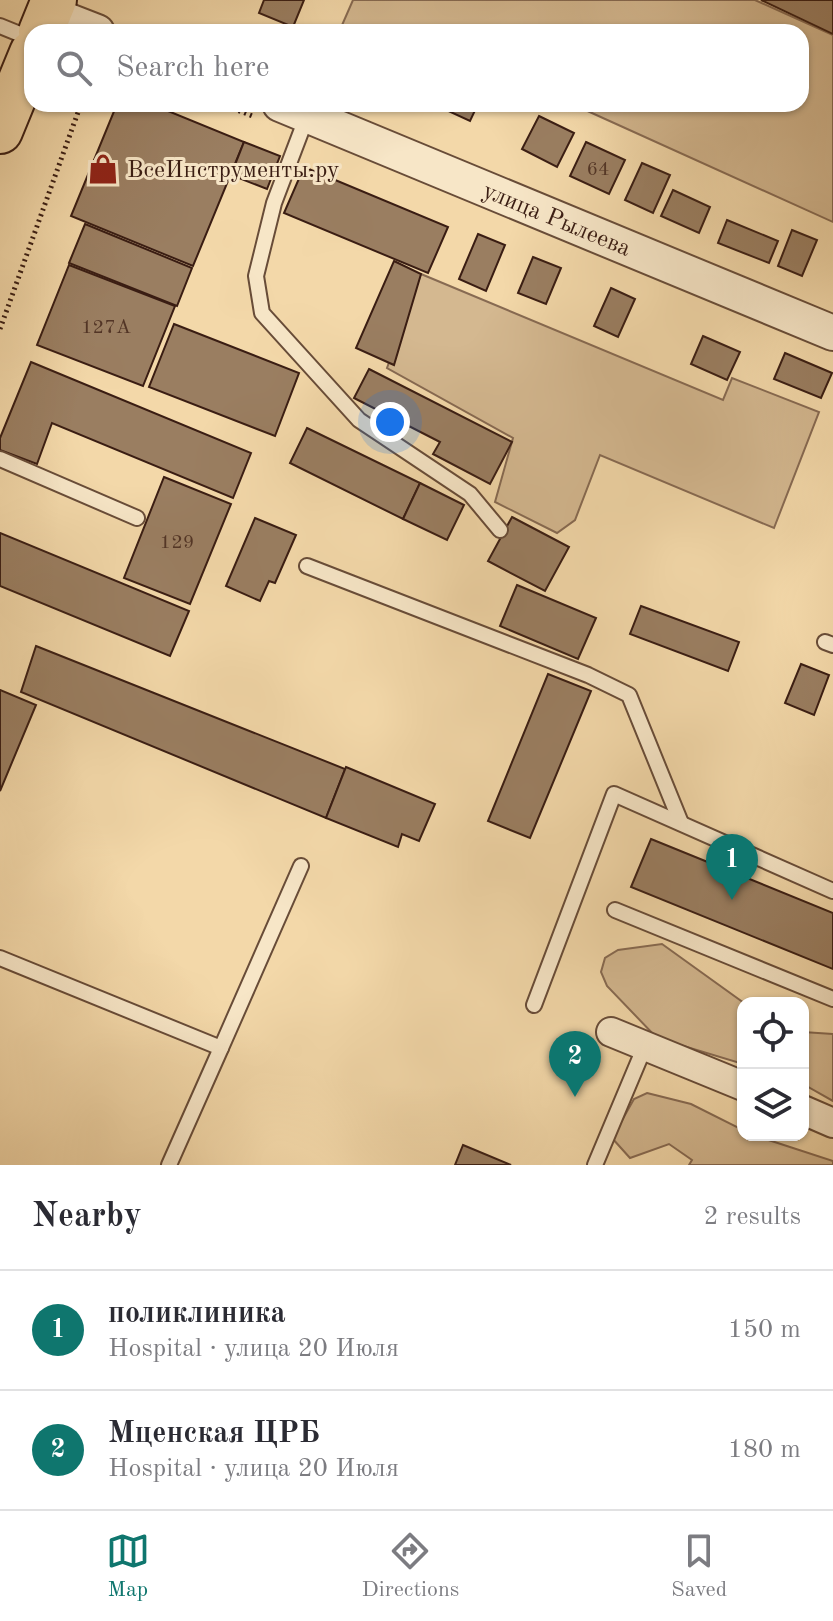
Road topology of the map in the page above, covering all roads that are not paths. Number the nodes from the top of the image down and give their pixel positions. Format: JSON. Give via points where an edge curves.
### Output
{"nodes":[{"id":1,"x":44,"y":21,"type":"edge"},
{"id":2,"x":0,"y":26,"type":"edge"},
{"id":3,"x":24,"y":72,"type":"edge"},
{"id":4,"x":294,"y":112,"type":"edge"},
{"id":5,"x":299,"y":112,"type":"edge"},
{"id":6,"x":0,"y":131,"type":"edge"},
{"id":7,"x":833,"y":333,"type":"edge"},
{"id":8,"x":0,"y":459,"type":"edge"},
{"id":9,"x":137,"y":518,"type":"dead end"},
{"id":10,"x":500,"y":530,"type":"dead end"},
{"id":11,"x":307,"y":566,"type":"dead end"},
{"id":12,"x":681,"y":823,"type":"junction"},
{"id":13,"x":301,"y":866,"type":"dead end"},
{"id":14,"x":833,"y":891,"type":"edge"},
{"id":15,"x":615,"y":910,"type":"dead end"},
{"id":16,"x":0,"y":958,"type":"edge"},
{"id":17,"x":833,"y":999,"type":"edge"},
{"id":18,"x":534,"y":1005,"type":"dead end"},
{"id":19,"x":611,"y":1032,"type":"dead end"},
{"id":20,"x":645,"y":1046,"type":"junction"},
{"id":21,"x":221,"y":1048,"type":"junction"},
{"id":22,"x":737,"y":1084,"type":"edge"},
{"id":23,"x":809,"y":1113,"type":"edge"},
{"id":24,"x":833,"y":1123,"type":"edge"},
{"id":25,"x":169,"y":1165,"type":"edge"},
{"id":26,"x":595,"y":1165,"type":"edge"}],
"edges":[{"from":1,"to":2,"type":"lane"},
{"from":3,"to":6,"type":"main road"},
{"from":4,"to":10,"type":"lane","via":[[256,276],[262,313],[359,420],[470,494]]},
{"from":5,"to":7,"type":"street","name":"улица Рылеева"},
{"from":8,"to":9,"type":"lane"},
{"from":11,"to":12,"type":"lane","via":[[629,695]]},
{"from":12,"to":14,"type":"lane"},
{"from":12,"to":18,"type":"lane","via":[[614,794]]},
{"from":13,"to":21,"type":"lane"},
{"from":15,"to":17,"type":"lane"},
{"from":16,"to":21,"type":"lane"},
{"from":19,"to":20,"type":"street"},
{"from":20,"to":22,"type":"street"},
{"from":20,"to":26,"type":"lane"},
{"from":21,"to":25,"type":"lane"},
{"from":23,"to":24,"type":"street"}]}
